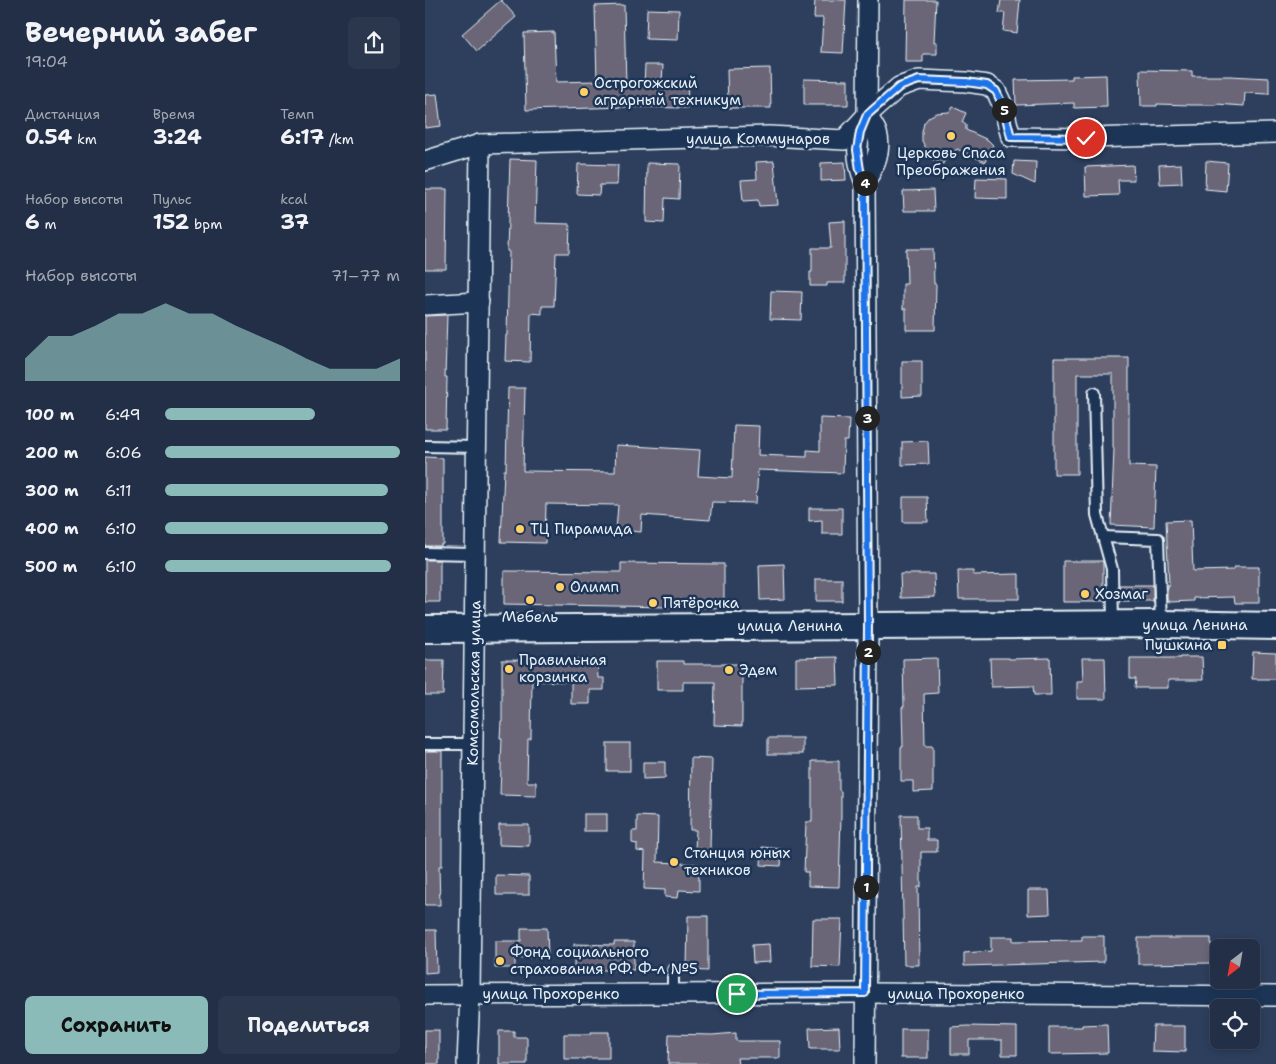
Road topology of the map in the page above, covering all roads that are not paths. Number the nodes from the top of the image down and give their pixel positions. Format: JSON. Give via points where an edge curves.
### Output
{"nodes":[{"id":1,"x":868,"y":0,"type":"edge"},
{"id":2,"x":867,"y":115,"type":"junction"},
{"id":3,"x":1276,"y":133,"type":"edge"},
{"id":4,"x":480,"y":144,"type":"junction"},
{"id":5,"x":425,"y":162,"type":"edge"},
{"id":6,"x":479,"y":302,"type":"junction"},
{"id":7,"x":425,"y":305,"type":"edge"},
{"id":8,"x":1094,"y":393,"type":"dead end"},
{"id":9,"x":425,"y":446,"type":"edge"},
{"id":10,"x":477,"y":447,"type":"junction"},
{"id":11,"x":1103,"y":537,"type":"junction"},
{"id":12,"x":425,"y":552,"type":"edge"},
{"id":13,"x":475,"y":554,"type":"junction"},
{"id":14,"x":1161,"y":624,"type":"junction"},
{"id":15,"x":1113,"y":625,"type":"junction"},
{"id":16,"x":868,"y":626,"type":"junction"},
{"id":17,"x":1276,"y":626,"type":"edge"},
{"id":18,"x":425,"y":629,"type":"edge"},
{"id":19,"x":474,"y":630,"type":"junction"},
{"id":20,"x":425,"y":744,"type":"edge"},
{"id":21,"x":473,"y":744,"type":"junction"},
{"id":22,"x":673,"y":970,"type":"dead end"},
{"id":23,"x":865,"y":993,"type":"junction"},
{"id":24,"x":470,"y":994,"type":"junction"},
{"id":25,"x":673,"y":994,"type":"junction"},
{"id":26,"x":425,"y":995,"type":"edge"},
{"id":27,"x":1276,"y":996,"type":"edge"},
{"id":28,"x":467,"y":1064,"type":"edge"},
{"id":29,"x":865,"y":1064,"type":"edge"}],
"edges":[{"from":1,"to":2,"type":"street"},
{"from":2,"to":3,"type":"street","name":"улица Коммунаров","via":[[899,87],[919,80],[941,80],[987,85],[996,91],[1011,137]]},
{"from":2,"to":4,"type":"street","name":"улица Коммунаров","via":[[844,140],[769,136]]},
{"from":2,"to":16,"type":"street","via":[[857,150],[865,183]]},
{"from":4,"to":5,"type":"street","name":"улица Коммунаров"},
{"from":4,"to":6,"type":"street","name":"Комсомольская улица"},
{"from":6,"to":7,"type":"street"},
{"from":6,"to":10,"type":"street","name":"Комсомольская улица"},
{"from":8,"to":11,"type":"lane","via":[[1097,515]]},
{"from":9,"to":10,"type":"lane"},
{"from":10,"to":13,"type":"street","name":"Комсомольская улица"},
{"from":11,"to":14,"type":"lane","via":[[1159,539]]},
{"from":11,"to":15,"type":"lane","via":[[1112,569]]},
{"from":12,"to":13,"type":"lane"},
{"from":13,"to":19,"type":"street","name":"Комсомольская улица"},
{"from":14,"to":15,"type":"main road","name":"улица Ленина"},
{"from":14,"to":17,"type":"main road","name":"улица Ленина"},
{"from":15,"to":16,"type":"main road","name":"улица Ленина"},
{"from":16,"to":19,"type":"main road","name":"улица Ленина"},
{"from":16,"to":23,"type":"street"},
{"from":18,"to":19,"type":"main road","name":"улица Ленина"},
{"from":19,"to":21,"type":"street","name":"Комсомольская улица"},
{"from":20,"to":21,"type":"lane"},
{"from":21,"to":24,"type":"street","name":"Комсомольская улица"},
{"from":22,"to":25,"type":"lane"},
{"from":23,"to":25,"type":"street","name":"улица Прохоренко"},
{"from":23,"to":27,"type":"street","name":"улица Прохоренко"},
{"from":23,"to":29,"type":"street"},
{"from":24,"to":25,"type":"street","name":"улица Прохоренко"},
{"from":24,"to":26,"type":"street","name":"улица Прохоренко"},
{"from":24,"to":28,"type":"street","name":"Комсомольская улица"}]}
